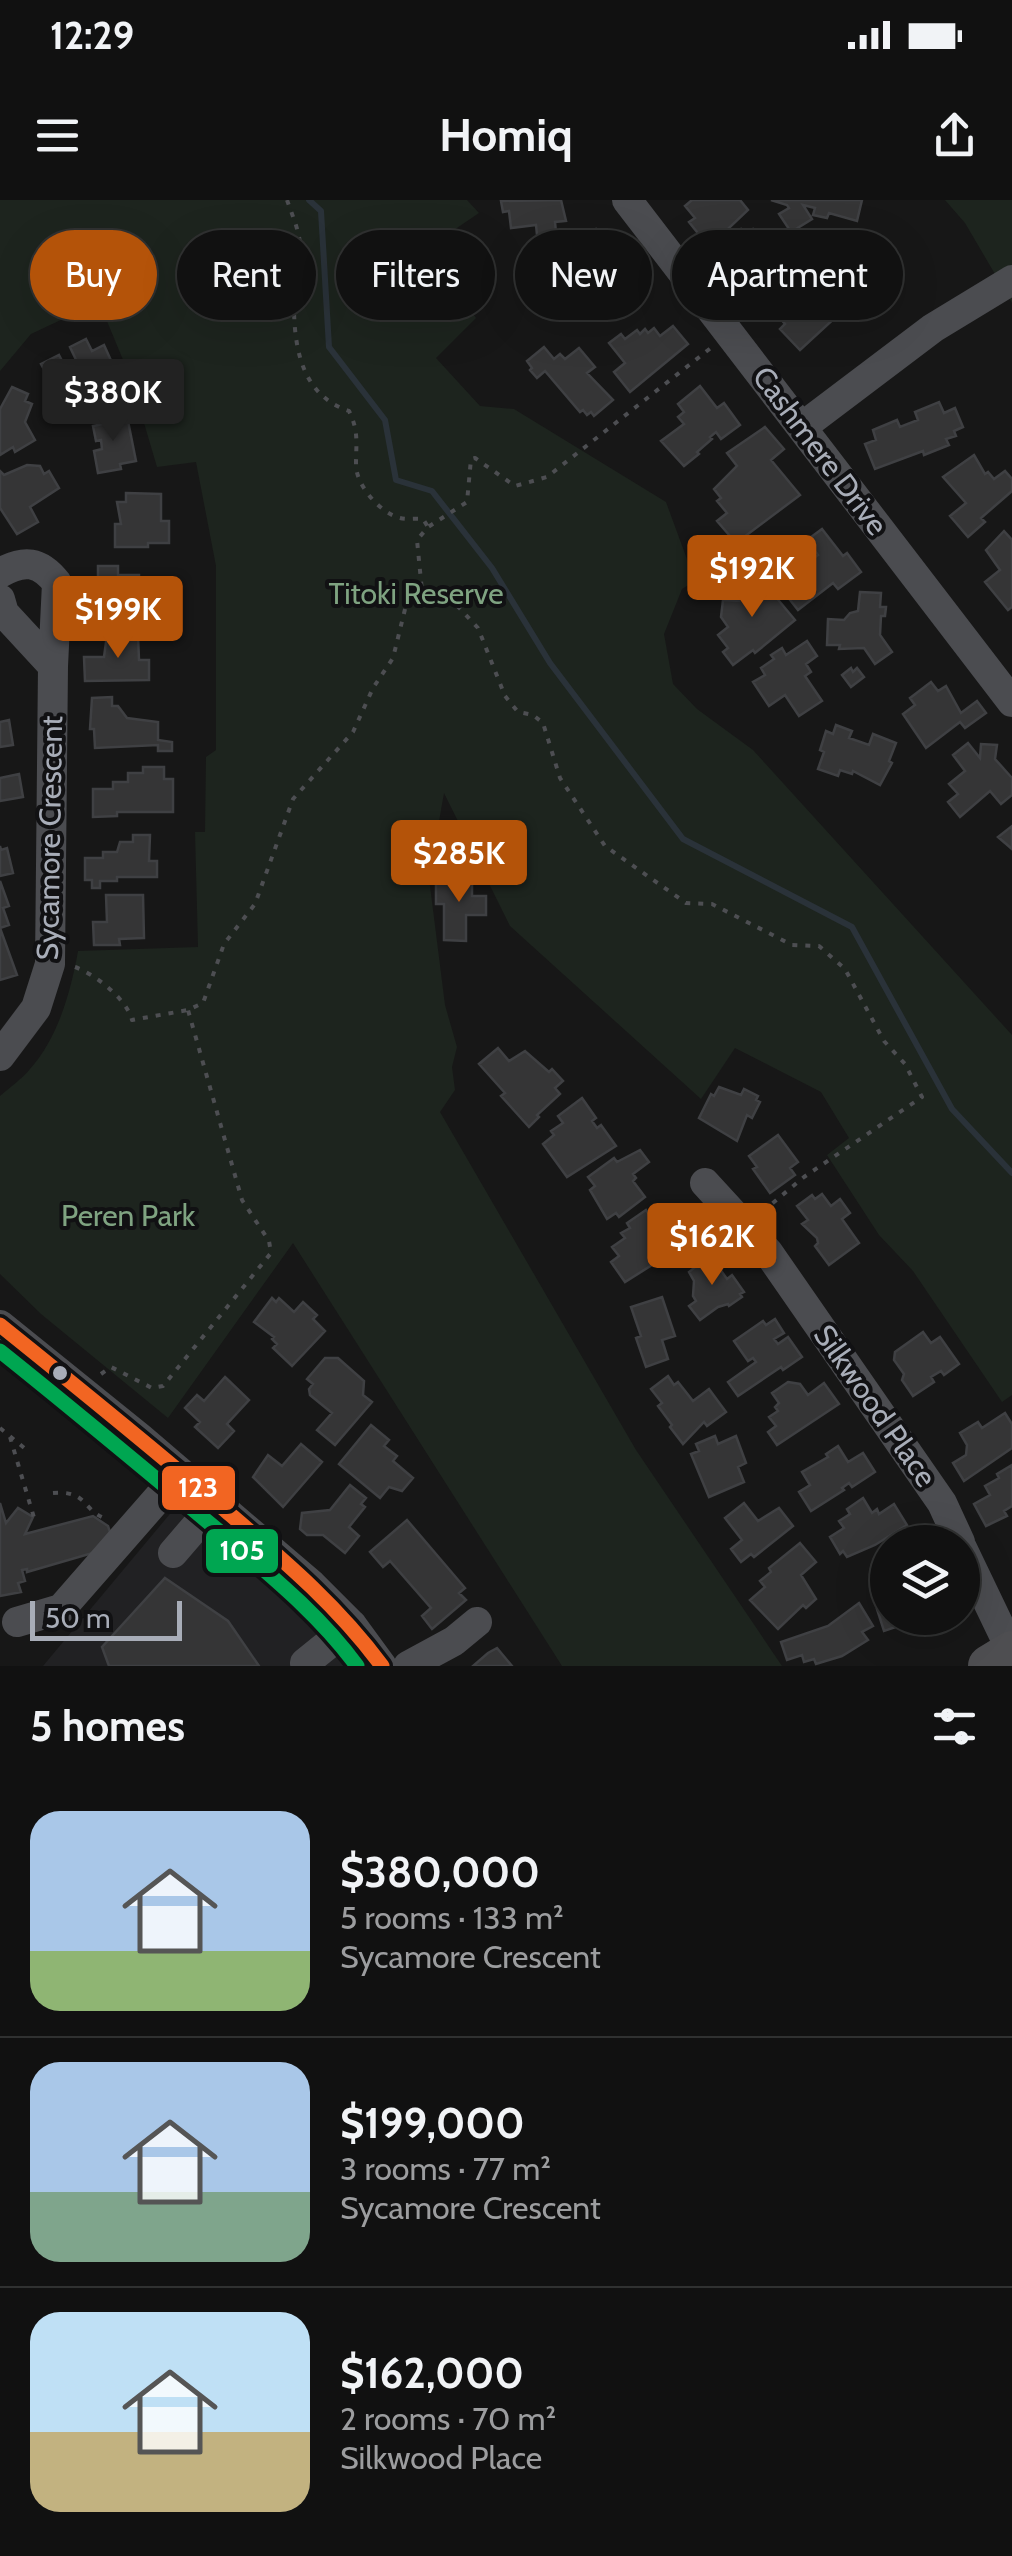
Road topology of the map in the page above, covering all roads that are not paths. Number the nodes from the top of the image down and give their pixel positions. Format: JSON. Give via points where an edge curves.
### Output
{"nodes":[{"id":1,"x":627,"y":200,"type":"edge"},
{"id":2,"x":1012,"y":280,"type":"edge"},
{"id":3,"x":802,"y":427,"type":"junction"},
{"id":4,"x":0,"y":573,"type":"edge"},
{"id":5,"x":0,"y":599,"type":"edge"},
{"id":6,"x":53,"y":666,"type":"junction"},
{"id":7,"x":1012,"y":702,"type":"edge"},
{"id":8,"x":0,"y":1056,"type":"edge"},
{"id":9,"x":704,"y":1183,"type":"dead end"},
{"id":10,"x":4,"y":1336,"type":"edge"},
{"id":11,"x":179,"y":1474,"type":"junction"},
{"id":12,"x":216,"y":1504,"type":"junction"},
{"id":13,"x":952,"y":1525,"type":"edge"},
{"id":14,"x":173,"y":1553,"type":"dead end"},
{"id":15,"x":980,"y":1585,"type":"edge"},
{"id":16,"x":18,"y":1622,"type":"dead end"},
{"id":17,"x":476,"y":1622,"type":"dead end"},
{"id":18,"x":352,"y":1625,"type":"junction"},
{"id":19,"x":1012,"y":1652,"type":"edge"},
{"id":20,"x":304,"y":1663,"type":"dead end"},
{"id":21,"x":382,"y":1666,"type":"edge"},
{"id":22,"x":408,"y":1666,"type":"edge"},
{"id":23,"x":989,"y":1666,"type":"edge"}],
"edges":[{"from":1,"to":3,"type":"street","name":"Cashmere Drive"},
{"from":2,"to":3,"type":"street","via":[[933,328]]},
{"from":3,"to":7,"type":"street","name":"Cashmere Drive"},
{"from":4,"to":6,"type":"street","name":"Sycamore Crescent","via":[[32,563],[57,583]]},
{"from":5,"to":6,"type":"street","via":[[4,613]]},
{"from":6,"to":8,"type":"street","name":"Sycamore Crescent","via":[[50,964],[36,1008]]},
{"from":9,"to":13,"type":"street","name":"Silkwood Place","via":[[768,1252]]},
{"from":10,"to":11,"type":"street"},
{"from":11,"to":12,"type":"street"},
{"from":11,"to":16,"type":"street","via":[[62,1610]]},
{"from":12,"to":14,"type":"street"},
{"from":12,"to":18,"type":"street"},
{"from":15,"to":19,"type":"street","name":"Silkwood Place"},
{"from":17,"to":22,"type":"street"},
{"from":18,"to":20,"type":"street"},
{"from":18,"to":21,"type":"street"},
{"from":19,"to":23,"type":"highway"}]}
